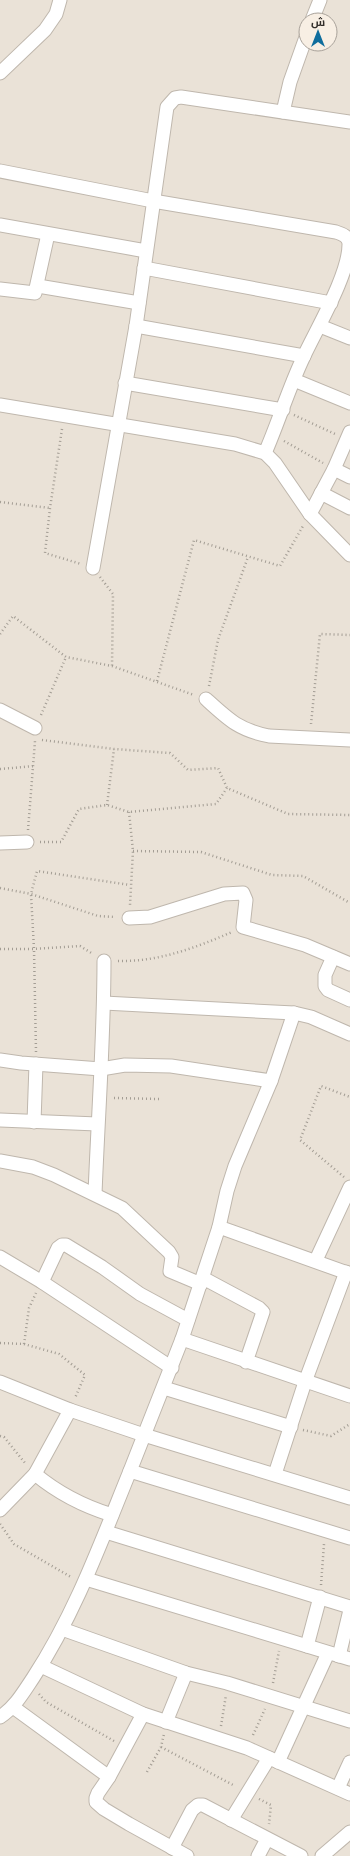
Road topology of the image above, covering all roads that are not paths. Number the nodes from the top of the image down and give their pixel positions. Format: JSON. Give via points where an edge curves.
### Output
{"nodes":[{"id":1,"x":60,"y":0,"type":"edge"},
{"id":2,"x":320,"y":0,"type":"edge"},
{"id":3,"x":315,"y":12,"type":"edge"},
{"id":4,"x":301,"y":52,"type":"edge"},
{"id":5,"x":3,"y":66,"type":"edge"},
{"id":6,"x":283,"y":112,"type":"junction"},
{"id":7,"x":350,"y":122,"type":"edge"},
{"id":8,"x":0,"y":172,"type":"edge"},
{"id":9,"x":152,"y":200,"type":"junction"},
{"id":10,"x":0,"y":225,"type":"edge"},
{"id":11,"x":48,"y":234,"type":"junction"},
{"id":12,"x":146,"y":251,"type":"junction"},
{"id":13,"x":349,"y":265,"type":"edge"},
{"id":14,"x":144,"y":268,"type":"junction"},
{"id":15,"x":38,"y":286,"type":"junction"},
{"id":16,"x":0,"y":289,"type":"edge"},
{"id":17,"x":331,"y":302,"type":"junction"},
{"id":18,"x":139,"y":303,"type":"junction"},
{"id":19,"x":136,"y":326,"type":"junction"},
{"id":20,"x":320,"y":326,"type":"junction"},
{"id":21,"x":350,"y":338,"type":"edge"},
{"id":22,"x":304,"y":356,"type":"junction"},
{"id":23,"x":294,"y":380,"type":"junction"},
{"id":24,"x":125,"y":383,"type":"junction"},
{"id":25,"x":350,"y":403,"type":"edge"},
{"id":26,"x":0,"y":405,"type":"edge"},
{"id":27,"x":283,"y":410,"type":"junction"},
{"id":28,"x":119,"y":425,"type":"junction"},
{"id":29,"x":348,"y":436,"type":"edge"},
{"id":30,"x":265,"y":452,"type":"junction"},
{"id":31,"x":334,"y":469,"type":"junction"},
{"id":32,"x":350,"y":478,"type":"edge"},
{"id":33,"x":321,"y":493,"type":"junction"},
{"id":34,"x":350,"y":508,"type":"edge"},
{"id":35,"x":310,"y":514,"type":"junction"},
{"id":36,"x":350,"y":555,"type":"edge"},
{"id":37,"x":93,"y":568,"type":"road end"},
{"id":38,"x":206,"y":700,"type":"road end"},
{"id":39,"x":0,"y":710,"type":"edge"},
{"id":40,"x":35,"y":728,"type":"road end"},
{"id":41,"x":350,"y":740,"type":"edge"},
{"id":42,"x":27,"y":842,"type":"road end"},
{"id":43,"x":0,"y":843,"type":"edge"},
{"id":44,"x":129,"y":918,"type":"road end"},
{"id":45,"x":333,"y":957,"type":"junction"},
{"id":46,"x":104,"y":961,"type":"road end"},
{"id":47,"x":350,"y":964,"type":"edge"},
{"id":48,"x":350,"y":1000,"type":"edge"},
{"id":49,"x":104,"y":1003,"type":"junction"},
{"id":50,"x":294,"y":1012,"type":"junction"},
{"id":51,"x":350,"y":1034,"type":"edge"},
{"id":52,"x":0,"y":1060,"type":"edge"},
{"id":53,"x":36,"y":1064,"type":"junction"},
{"id":54,"x":102,"y":1069,"type":"junction"},
{"id":55,"x":271,"y":1081,"type":"junction"},
{"id":56,"x":0,"y":1120,"type":"edge"},
{"id":57,"x":34,"y":1122,"type":"junction"},
{"id":58,"x":97,"y":1124,"type":"junction"},
{"id":59,"x":0,"y":1161,"type":"edge"},
{"id":60,"x":348,"y":1190,"type":"edge"},
{"id":61,"x":95,"y":1194,"type":"junction"},
{"id":62,"x":219,"y":1227,"type":"junction"},
{"id":63,"x":0,"y":1257,"type":"edge"},
{"id":64,"x":316,"y":1260,"type":"junction"},
{"id":65,"x":348,"y":1273,"type":"edge"},
{"id":66,"x":202,"y":1281,"type":"junction"},
{"id":67,"x":42,"y":1282,"type":"junction"},
{"id":68,"x":188,"y":1320,"type":"junction"},
{"id":69,"x":182,"y":1339,"type":"junction"},
{"id":70,"x":246,"y":1362,"type":"junction"},
{"id":71,"x":172,"y":1368,"type":"junction"},
{"id":72,"x":0,"y":1382,"type":"edge"},
{"id":73,"x":305,"y":1382,"type":"junction"},
{"id":74,"x":164,"y":1388,"type":"junction"},
{"id":75,"x":350,"y":1396,"type":"edge"},
{"id":76,"x":70,"y":1410,"type":"junction"},
{"id":77,"x":291,"y":1427,"type":"junction"},
{"id":78,"x":144,"y":1435,"type":"junction"},
{"id":79,"x":130,"y":1471,"type":"junction"},
{"id":80,"x":35,"y":1474,"type":"junction"},
{"id":81,"x":275,"y":1474,"type":"junction"},
{"id":82,"x":350,"y":1498,"type":"edge"},
{"id":83,"x":0,"y":1510,"type":"edge"},
{"id":84,"x":112,"y":1515,"type":"junction"},
{"id":85,"x":106,"y":1532,"type":"junction"},
{"id":86,"x":350,"y":1538,"type":"edge"},
{"id":87,"x":86,"y":1579,"type":"junction"},
{"id":88,"x":320,"y":1597,"type":"junction"},
{"id":89,"x":350,"y":1606,"type":"edge"},
{"id":90,"x":350,"y":1610,"type":"edge"},
{"id":91,"x":62,"y":1629,"type":"junction"},
{"id":92,"x":307,"y":1646,"type":"junction"},
{"id":93,"x":339,"y":1656,"type":"edge"},
{"id":94,"x":41,"y":1666,"type":"junction"},
{"id":95,"x":186,"y":1673,"type":"junction"},
{"id":96,"x":304,"y":1706,"type":"junction"},
{"id":97,"x":13,"y":1707,"type":"junction"},
{"id":98,"x":143,"y":1714,"type":"junction"},
{"id":99,"x":0,"y":1717,"type":"edge"},
{"id":100,"x":350,"y":1720,"type":"edge"},
{"id":101,"x":166,"y":1722,"type":"junction"},
{"id":102,"x":273,"y":1760,"type":"junction"},
{"id":103,"x":350,"y":1762,"type":"edge"},
{"id":104,"x":109,"y":1777,"type":"junction"},
{"id":105,"x":344,"y":1791,"type":"edge"},
{"id":106,"x":232,"y":1820,"type":"junction"},
{"id":107,"x":350,"y":1832,"type":"edge"},
{"id":108,"x":267,"y":1839,"type":"junction"},
{"id":109,"x":172,"y":1848,"type":"junction"},
{"id":110,"x":187,"y":1856,"type":"edge"},
{"id":111,"x":258,"y":1856,"type":"edge"},
{"id":112,"x":301,"y":1856,"type":"edge"},
{"id":113,"x":322,"y":1856,"type":"edge"}],
"edges":[{"from":1,"to":5,"type":"street","via":[[56,14],[45,30]]},
{"from":2,"to":3,"type":"street"},
{"from":4,"to":6,"type":"street"},
{"from":6,"to":7,"type":"street"},
{"from":6,"to":9,"type":"street","via":[[175,98],[167,107]]},
{"from":8,"to":9,"type":"street"},
{"from":9,"to":12,"type":"street"},
{"from":9,"to":13,"type":"street","via":[[343,234],[349,243]]},
{"from":10,"to":11,"type":"street"},
{"from":11,"to":12,"type":"street"},
{"from":11,"to":15,"type":"street"},
{"from":12,"to":14,"type":"street"},
{"from":13,"to":17,"type":"street"},
{"from":14,"to":17,"type":"street"},
{"from":14,"to":18,"type":"street"},
{"from":15,"to":16,"type":"street","via":[[35,294]]},
{"from":15,"to":18,"type":"street"},
{"from":17,"to":20,"type":"street"},
{"from":18,"to":19,"type":"street"},
{"from":19,"to":22,"type":"street"},
{"from":19,"to":24,"type":"street"},
{"from":20,"to":21,"type":"street"},
{"from":20,"to":22,"type":"street"},
{"from":22,"to":23,"type":"street"},
{"from":23,"to":25,"type":"street"},
{"from":23,"to":27,"type":"street"},
{"from":24,"to":27,"type":"street"},
{"from":24,"to":28,"type":"street"},
{"from":26,"to":28,"type":"street"},
{"from":27,"to":30,"type":"street"},
{"from":28,"to":30,"type":"street","via":[[235,444]]},
{"from":28,"to":37,"type":"street"},
{"from":29,"to":31,"type":"street"},
{"from":30,"to":35,"type":"street"},
{"from":31,"to":32,"type":"street"},
{"from":31,"to":33,"type":"street"},
{"from":33,"to":34,"type":"street"},
{"from":33,"to":35,"type":"street"},
{"from":35,"to":36,"type":"street"},
{"from":38,"to":41,"type":"street","via":[[246,730],[269,736]]},
{"from":39,"to":40,"type":"street"},
{"from":42,"to":43,"type":"street"},
{"from":44,"to":45,"type":"street","via":[[163,914],[237,892],[245,896],[243,927]]},
{"from":45,"to":47,"type":"street"},
{"from":45,"to":48,"type":"street","via":[[325,975],[325,986],[328,990]]},
{"from":46,"to":49,"type":"street"},
{"from":49,"to":50,"type":"street"},
{"from":49,"to":54,"type":"street"},
{"from":50,"to":51,"type":"street"},
{"from":50,"to":55,"type":"street"},
{"from":52,"to":53,"type":"street"},
{"from":53,"to":54,"type":"street"},
{"from":53,"to":57,"type":"street"},
{"from":54,"to":55,"type":"street","via":[[125,1064],[171,1066]]},
{"from":54,"to":58,"type":"street"},
{"from":55,"to":62,"type":"street","via":[[235,1166]]},
{"from":56,"to":57,"type":"street"},
{"from":57,"to":58,"type":"street"},
{"from":58,"to":61,"type":"street"},
{"from":59,"to":61,"type":"street","via":[[33,1167]]},
{"from":60,"to":64,"type":"street"},
{"from":61,"to":66,"type":"street","via":[[122,1208],[169,1252],[172,1256],[170,1271]]},
{"from":62,"to":64,"type":"street"},
{"from":62,"to":66,"type":"street"},
{"from":63,"to":67,"type":"street"},
{"from":64,"to":65,"type":"street"},
{"from":65,"to":73,"type":"street"},
{"from":66,"to":68,"type":"street"},
{"from":66,"to":70,"type":"street","via":[[263,1312]]},
{"from":67,"to":68,"type":"street","via":[[58,1248],[66,1245],[140,1294]]},
{"from":67,"to":71,"type":"street"},
{"from":68,"to":69,"type":"street"},
{"from":69,"to":70,"type":"street"},
{"from":69,"to":71,"type":"street"},
{"from":70,"to":73,"type":"street"},
{"from":71,"to":74,"type":"street"},
{"from":72,"to":76,"type":"street"},
{"from":73,"to":75,"type":"street"},
{"from":73,"to":77,"type":"street"},
{"from":74,"to":77,"type":"street"},
{"from":74,"to":78,"type":"street"},
{"from":76,"to":78,"type":"street"},
{"from":76,"to":80,"type":"street"},
{"from":77,"to":81,"type":"street"},
{"from":78,"to":79,"type":"street"},
{"from":78,"to":81,"type":"street"},
{"from":79,"to":84,"type":"street"},
{"from":79,"to":86,"type":"street"},
{"from":80,"to":83,"type":"street"},
{"from":80,"to":84,"type":"street","via":[[78,1503]]},
{"from":81,"to":82,"type":"street"},
{"from":84,"to":85,"type":"street"},
{"from":85,"to":87,"type":"street"},
{"from":85,"to":88,"type":"street"},
{"from":87,"to":91,"type":"street"},
{"from":87,"to":92,"type":"street"},
{"from":88,"to":89,"type":"street"},
{"from":88,"to":92,"type":"street"},
{"from":90,"to":93,"type":"street"},
{"from":91,"to":94,"type":"street"},
{"from":91,"to":95,"type":"street"},
{"from":92,"to":93,"type":"street"},
{"from":93,"to":96,"type":"street"},
{"from":94,"to":97,"type":"street"},
{"from":94,"to":98,"type":"street"},
{"from":95,"to":96,"type":"street"},
{"from":95,"to":101,"type":"street"},
{"from":96,"to":100,"type":"street"},
{"from":96,"to":102,"type":"street"},
{"from":97,"to":99,"type":"street"},
{"from":97,"to":104,"type":"street"},
{"from":98,"to":101,"type":"street"},
{"from":98,"to":104,"type":"street"},
{"from":101,"to":102,"type":"street","via":[[247,1748]]},
{"from":102,"to":105,"type":"street"},
{"from":102,"to":106,"type":"street","via":[[248,1793]]},
{"from":103,"to":105,"type":"street"},
{"from":104,"to":109,"type":"street","via":[[96,1802]]},
{"from":106,"to":108,"type":"street"},
{"from":106,"to":109,"type":"street","via":[[208,1807],[198,1805],[192,1810]]},
{"from":107,"to":113,"type":"street"},
{"from":108,"to":111,"type":"street"},
{"from":108,"to":112,"type":"street"},
{"from":109,"to":110,"type":"street"}]}
